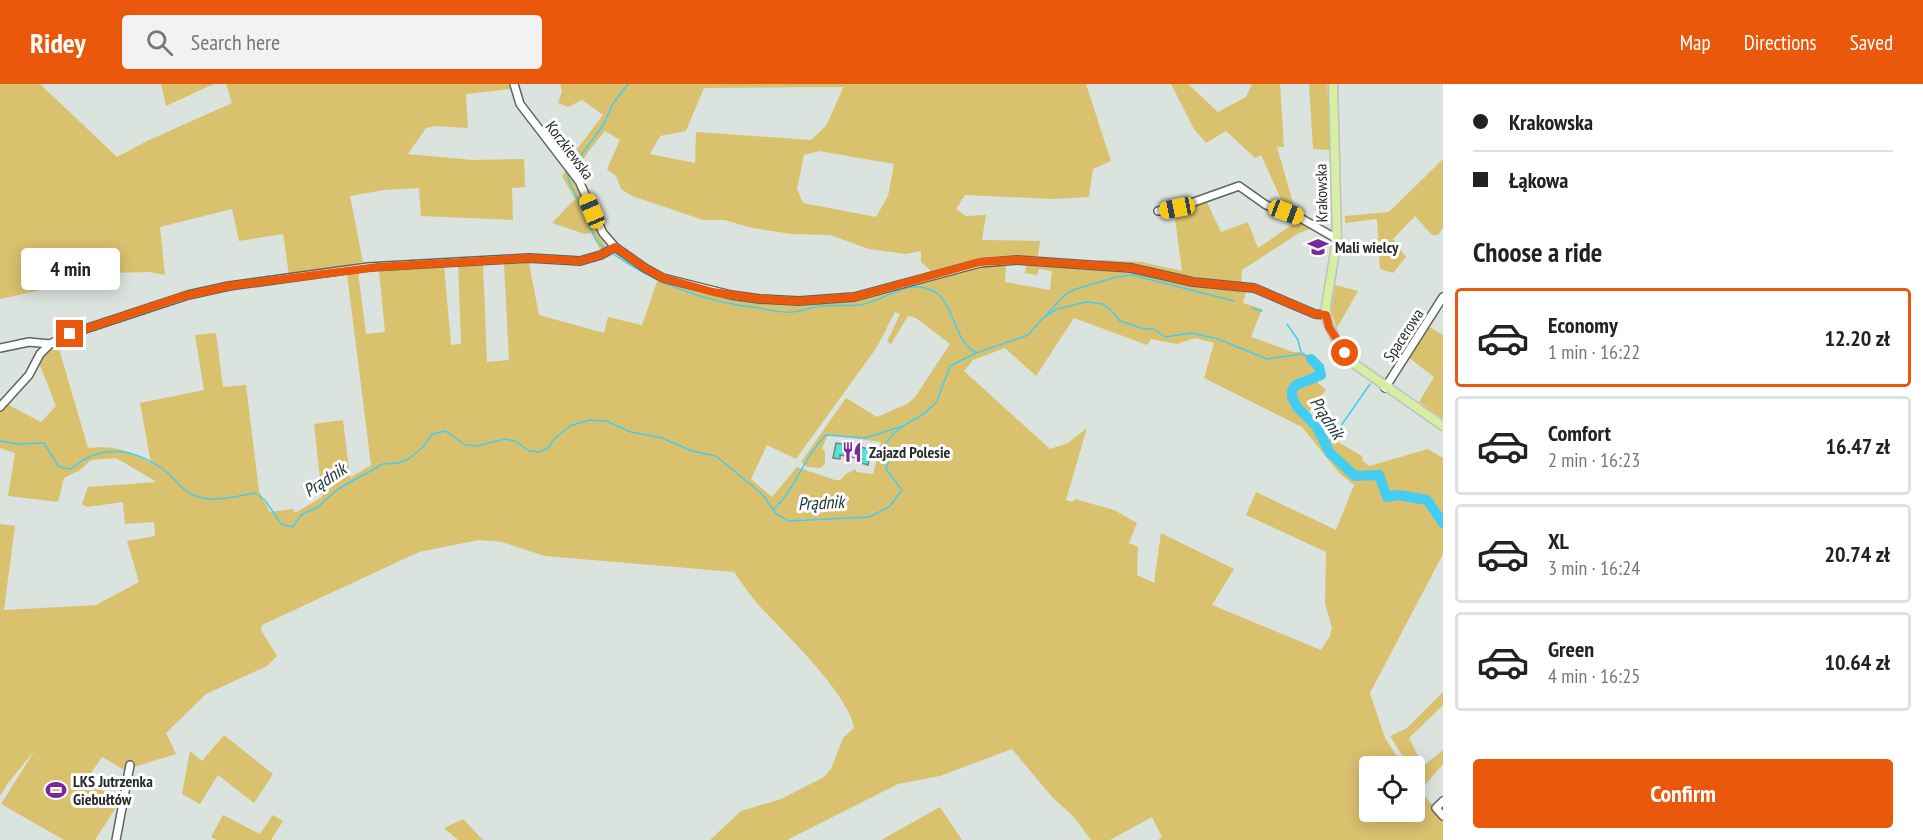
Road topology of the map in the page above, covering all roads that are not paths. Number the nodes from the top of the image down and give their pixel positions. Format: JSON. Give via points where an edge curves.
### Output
{"nodes":[{"id":1,"x":514,"y":84,"type":"edge"},
{"id":2,"x":1333,"y":84,"type":"edge"},
{"id":3,"x":1158,"y":211,"type":"dead end"},
{"id":4,"x":1337,"y":239,"type":"junction"},
{"id":5,"x":615,"y":247,"type":"junction"},
{"id":6,"x":1443,"y":297,"type":"edge"},
{"id":7,"x":1326,"y":315,"type":"junction"},
{"id":8,"x":54,"y":342,"type":"junction"},
{"id":9,"x":0,"y":348,"type":"edge"},
{"id":10,"x":1385,"y":388,"type":"junction"},
{"id":11,"x":0,"y":407,"type":"edge"},
{"id":12,"x":1443,"y":426,"type":"edge"},
{"id":13,"x":130,"y":765,"type":"dead end"},
{"id":14,"x":1443,"y":801,"type":"edge"},
{"id":15,"x":1443,"y":816,"type":"edge"},
{"id":16,"x":116,"y":840,"type":"edge"}],
"edges":[{"from":1,"to":5,"type":"street","name":"Korzkiewska","via":[[520,105],[579,181],[597,224]]},
{"from":2,"to":4,"type":"main road","name":"Krakowska"},
{"from":3,"to":4,"type":"street","via":[[1239,186]]},
{"from":4,"to":7,"type":"main road","name":"Krakowska"},
{"from":5,"to":7,"type":"street","name":"Korzkiewska","via":[[663,278],[713,292],[760,299],[854,297],[980,262],[1017,260],[1131,268],[1193,282],[1254,288]]},
{"from":5,"to":8,"type":"street","via":[[580,261],[529,258],[378,267],[229,286],[158,304]]},
{"from":6,"to":10,"type":"street","name":"Spacerowa"},
{"from":7,"to":10,"type":"main road","via":[[1347,357]]},
{"from":8,"to":9,"type":"street"},
{"from":8,"to":11,"type":"street","via":[[40,354],[29,375]]},
{"from":10,"to":12,"type":"main road"},
{"from":13,"to":16,"type":"street"},
{"from":14,"to":15,"type":"street","via":[[1436,808]]}]}
